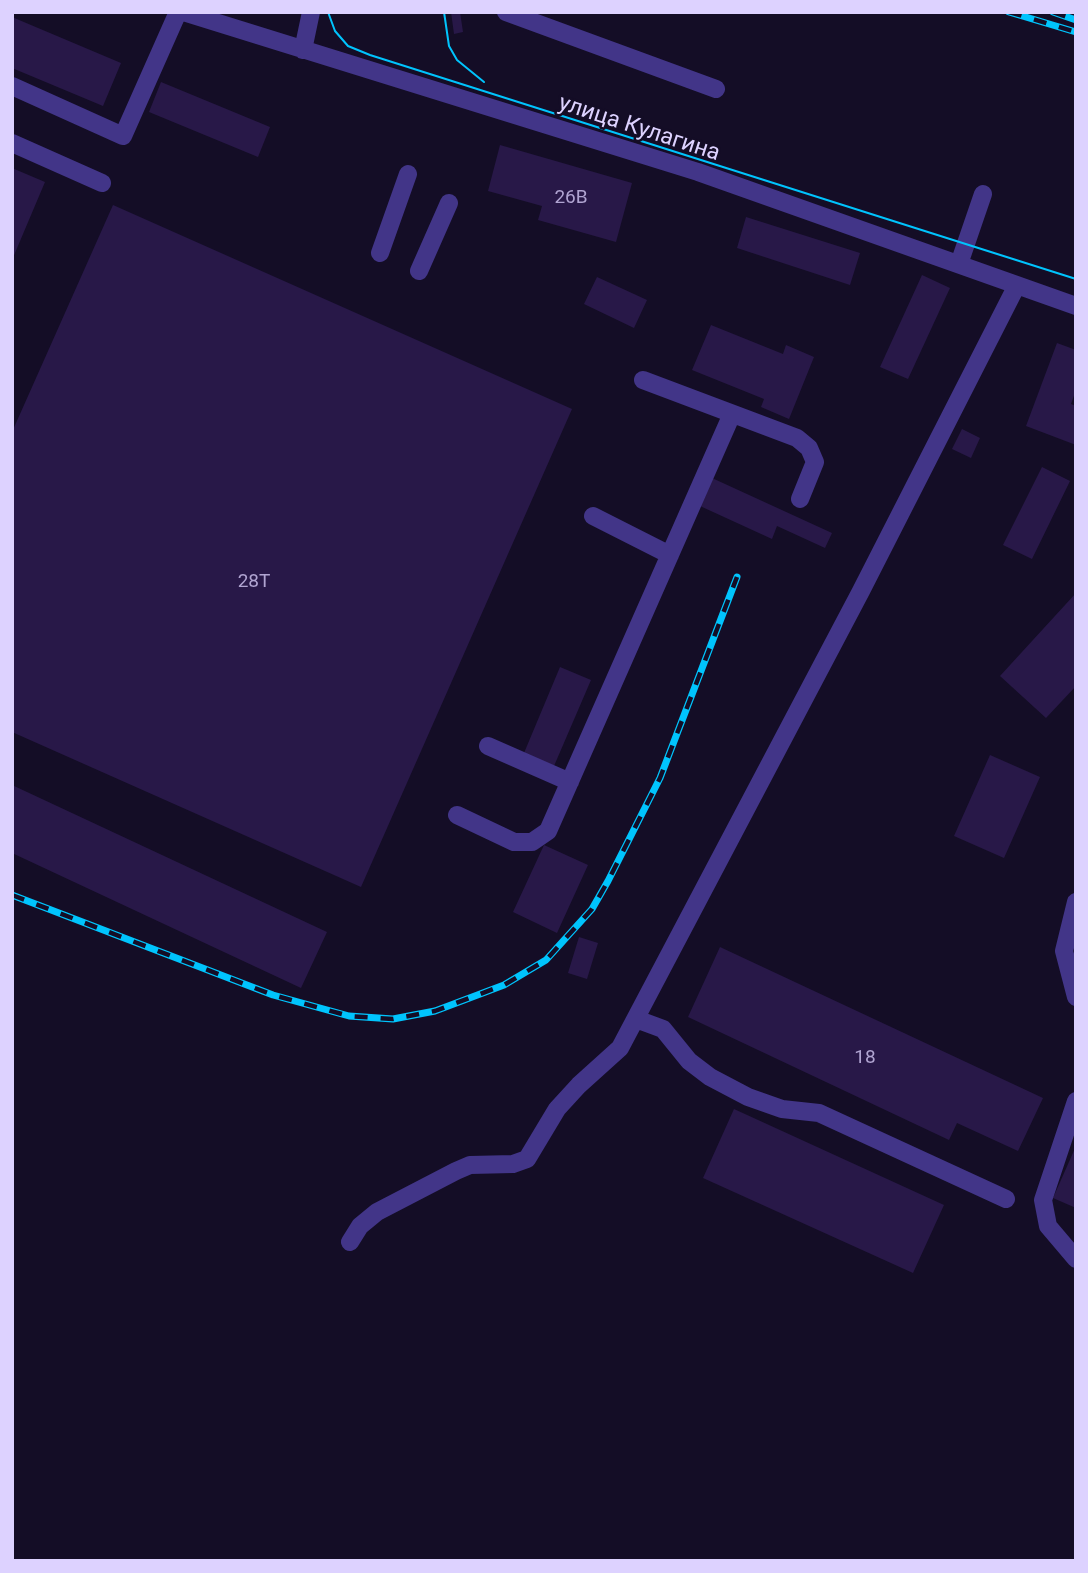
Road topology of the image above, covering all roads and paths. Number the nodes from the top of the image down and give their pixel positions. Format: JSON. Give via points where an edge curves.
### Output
{"nodes":[{"id":1,"x":181,"y":12,"type":"edge"},
{"id":2,"x":311,"y":12,"type":"edge"},
{"id":3,"x":506,"y":12,"type":"edge"},
{"id":4,"x":303,"y":50,"type":"junction"},
{"id":5,"x":12,"y":86,"type":"edge"},
{"id":6,"x":716,"y":89,"type":"dead end"},
{"id":7,"x":12,"y":143,"type":"edge"},
{"id":8,"x":408,"y":174,"type":"dead end"},
{"id":9,"x":102,"y":183,"type":"dead end"},
{"id":10,"x":983,"y":194,"type":"dead end"},
{"id":11,"x":449,"y":203,"type":"dead end"},
{"id":12,"x":380,"y":253,"type":"dead end"},
{"id":13,"x":959,"y":264,"type":"junction"},
{"id":14,"x":419,"y":271,"type":"dead end"},
{"id":15,"x":1017,"y":285,"type":"junction"},
{"id":16,"x":1076,"y":306,"type":"edge"},
{"id":17,"x":643,"y":380,"type":"dead end"},
{"id":18,"x":732,"y":414,"type":"junction"},
{"id":19,"x":800,"y":499,"type":"dead end"},
{"id":20,"x":593,"y":516,"type":"dead end"},
{"id":21,"x":670,"y":555,"type":"junction"},
{"id":22,"x":488,"y":746,"type":"dead end"},
{"id":23,"x":570,"y":782,"type":"junction"},
{"id":24,"x":457,"y":815,"type":"dead end"},
{"id":25,"x":1076,"y":902,"type":"edge"},
{"id":26,"x":1076,"y":997,"type":"edge"},
{"id":27,"x":636,"y":1018,"type":"junction"},
{"id":28,"x":1076,"y":1101,"type":"edge"},
{"id":29,"x":1006,"y":1199,"type":"dead end"},
{"id":30,"x":350,"y":1242,"type":"dead end"},
{"id":31,"x":1076,"y":1259,"type":"edge"}],
"edges":[{"from":1,"to":4,"type":"street","name":"улица Кулагина"},
{"from":1,"to":5,"type":"street","via":[[123,136]]},
{"from":2,"to":4,"type":"street"},
{"from":3,"to":6,"type":"street"},
{"from":4,"to":13,"type":"street","name":"улица Кулагина","via":[[698,172]]},
{"from":7,"to":9,"type":"street"},
{"from":8,"to":12,"type":"street"},
{"from":10,"to":13,"type":"street"},
{"from":11,"to":14,"type":"street"},
{"from":13,"to":15,"type":"street","name":"улица Кулагина"},
{"from":15,"to":16,"type":"street","name":"улица Кулагина"},
{"from":15,"to":27,"type":"street"},
{"from":17,"to":18,"type":"street"},
{"from":18,"to":19,"type":"street","via":[[797,438],[809,448],[815,462]]},
{"from":18,"to":21,"type":"street"},
{"from":20,"to":21,"type":"street"},
{"from":21,"to":23,"type":"street"},
{"from":22,"to":23,"type":"street"},
{"from":23,"to":24,"type":"street","via":[[548,831],[532,842],[514,842]]},
{"from":25,"to":26,"type":"street","via":[[1064,951]]},
{"from":27,"to":29,"type":"street","via":[[663,1029],[690,1061],[748,1097],[782,1109],[819,1113]]},
{"from":27,"to":30,"type":"street","via":[[620,1048],[558,1109],[527,1159],[513,1164],[470,1165],[456,1171],[377,1212]]},
{"from":28,"to":31,"type":"street","via":[[1043,1200],[1048,1226]]}]}
